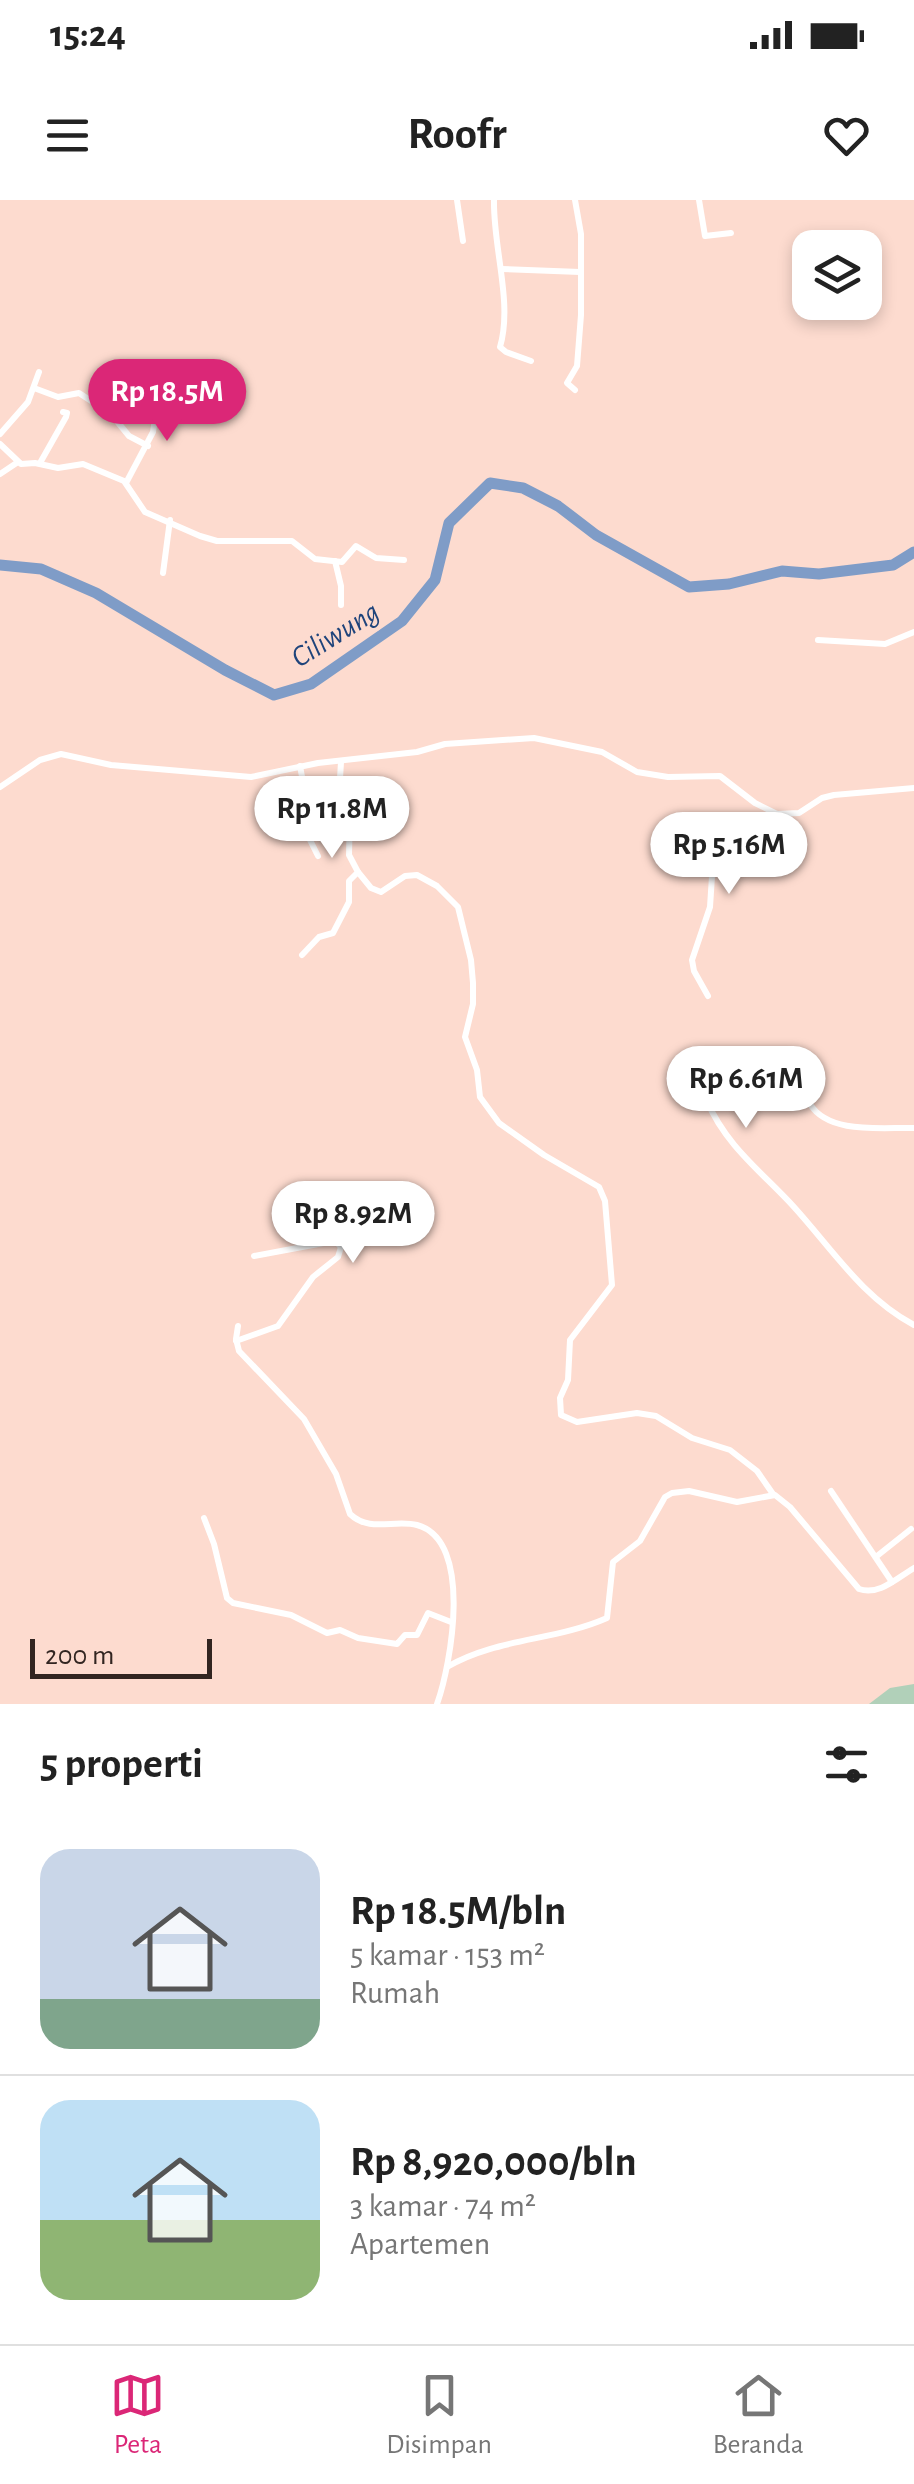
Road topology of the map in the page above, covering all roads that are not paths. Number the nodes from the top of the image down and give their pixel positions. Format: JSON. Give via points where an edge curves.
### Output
{"nodes":[{"id":1,"x":457,"y":200,"type":"edge"},
{"id":2,"x":494,"y":200,"type":"edge"},
{"id":3,"x":575,"y":200,"type":"edge"},
{"id":4,"x":699,"y":200,"type":"edge"},
{"id":5,"x":730,"y":233,"type":"dead end"},
{"id":6,"x":463,"y":241,"type":"dead end"},
{"id":7,"x":501,"y":269,"type":"junction"},
{"id":8,"x":580,"y":272,"type":"junction"},
{"id":9,"x":531,"y":362,"type":"dead end"},
{"id":10,"x":39,"y":372,"type":"dead end"},
{"id":11,"x":34,"y":388,"type":"junction"},
{"id":12,"x":575,"y":390,"type":"dead end"},
{"id":13,"x":159,"y":392,"type":"dead end"},
{"id":14,"x":64,"y":412,"type":"dead end"},
{"id":15,"x":0,"y":434,"type":"edge"},
{"id":16,"x":0,"y":444,"type":"edge"},
{"id":17,"x":148,"y":446,"type":"junction"},
{"id":18,"x":18,"y":462,"type":"junction"},
{"id":19,"x":40,"y":464,"type":"junction"},
{"id":20,"x":0,"y":474,"type":"edge"},
{"id":21,"x":126,"y":483,"type":"junction"},
{"id":22,"x":170,"y":520,"type":"junction"},
{"id":23,"x":404,"y":560,"type":"dead end"},
{"id":24,"x":335,"y":561,"type":"junction"},
{"id":25,"x":163,"y":573,"type":"dead end"},
{"id":26,"x":341,"y":605,"type":"dead end"},
{"id":27,"x":914,"y":632,"type":"edge"},
{"id":28,"x":818,"y":640,"type":"dead end"},
{"id":29,"x":341,"y":762,"type":"junction"},
{"id":30,"x":300,"y":766,"type":"junction"},
{"id":31,"x":0,"y":787,"type":"edge"},
{"id":32,"x":914,"y":788,"type":"edge"},
{"id":33,"x":777,"y":814,"type":"junction"},
{"id":34,"x":318,"y":856,"type":"dead end"},
{"id":35,"x":358,"y":872,"type":"junction"},
{"id":36,"x":302,"y":956,"type":"dead end"},
{"id":37,"x":708,"y":996,"type":"dead end"},
{"id":38,"x":914,"y":1128,"type":"edge"},
{"id":39,"x":254,"y":1256,"type":"dead end"},
{"id":40,"x":238,"y":1326,"type":"dead end"},
{"id":41,"x":914,"y":1326,"type":"edge"},
{"id":42,"x":236,"y":1341,"type":"junction"},
{"id":43,"x":831,"y":1491,"type":"dead end"},
{"id":44,"x":773,"y":1494,"type":"junction"},
{"id":45,"x":204,"y":1518,"type":"dead end"},
{"id":46,"x":911,"y":1529,"type":"dead end"},
{"id":47,"x":877,"y":1556,"type":"junction"},
{"id":48,"x":914,"y":1568,"type":"edge"},
{"id":49,"x":892,"y":1582,"type":"junction"},
{"id":50,"x":451,"y":1622,"type":"junction"},
{"id":51,"x":447,"y":1667,"type":"junction"},
{"id":52,"x":437,"y":1704,"type":"edge"}],
"edges":[{"from":1,"to":6,"type":"street"},
{"from":2,"to":7,"type":"street"},
{"from":3,"to":8,"type":"street"},
{"from":4,"to":5,"type":"street","via":[[704,236]]},
{"from":7,"to":8,"type":"street"},
{"from":7,"to":9,"type":"street","via":[[500,347]]},
{"from":8,"to":12,"type":"street","via":[[578,362],[567,382]]},
{"from":10,"to":11,"type":"street"},
{"from":11,"to":15,"type":"street"},
{"from":11,"to":17,"type":"street","via":[[58,397],[79,393]]},
{"from":13,"to":17,"type":"street"},
{"from":14,"to":19,"type":"street"},
{"from":16,"to":18,"type":"street"},
{"from":17,"to":21,"type":"street"},
{"from":18,"to":19,"type":"street"},
{"from":18,"to":20,"type":"street"},
{"from":19,"to":21,"type":"street","via":[[83,464]]},
{"from":21,"to":22,"type":"street","via":[[142,510]]},
{"from":22,"to":24,"type":"street","via":[[217,541],[292,541],[311,558]]},
{"from":22,"to":25,"type":"street"},
{"from":23,"to":24,"type":"street","via":[[380,559],[356,546]]},
{"from":24,"to":26,"type":"street"},
{"from":27,"to":28,"type":"street","via":[[885,644]]},
{"from":29,"to":30,"type":"street"},
{"from":29,"to":33,"type":"street","via":[[467,741],[538,738],[599,751],[635,772],[720,776]]},
{"from":29,"to":35,"type":"street","via":[[339,795],[349,810],[349,855]]},
{"from":30,"to":31,"type":"street","via":[[242,777],[61,754]]},
{"from":30,"to":34,"type":"street","via":[[301,822]]},
{"from":32,"to":33,"type":"street","via":[[834,794],[797,814]]},
{"from":33,"to":37,"type":"street","via":[[713,861],[709,913],[692,960]]},
{"from":35,"to":36,"type":"street","via":[[333,933]]},
{"from":35,"to":44,"type":"street","via":[[381,892],[417,875],[455,904],[471,960],[473,1000],[464,1034],[480,1097],[497,1121],[593,1182],[604,1197],[612,1285],[570,1340],[562,1416],[580,1422],[656,1416],[689,1437],[726,1448],[757,1471]]},
{"from":38,"to":41,"type":"street","via":[[828,1121],[794,1074],[776,1062],[758,1064],[707,1101],[746,1162],[877,1300]]},
{"from":39,"to":42,"type":"street","via":[[329,1242],[341,1247],[278,1326]]},
{"from":40,"to":42,"type":"street"},
{"from":42,"to":50,"type":"street","via":[[244,1359],[306,1424],[354,1518],[416,1525],[441,1543],[452,1579]]},
{"from":43,"to":47,"type":"street"},
{"from":44,"to":49,"type":"street","via":[[859,1589]]},
{"from":44,"to":51,"type":"street","via":[[737,1502],[690,1491],[669,1494],[640,1541],[613,1562],[607,1618],[478,1651]]},
{"from":45,"to":50,"type":"street","via":[[232,1604],[390,1644],[417,1635],[428,1613]]},
{"from":46,"to":47,"type":"street"},
{"from":47,"to":49,"type":"street"},
{"from":48,"to":49,"type":"street"},
{"from":50,"to":51,"type":"street"},
{"from":51,"to":52,"type":"street"}]}
